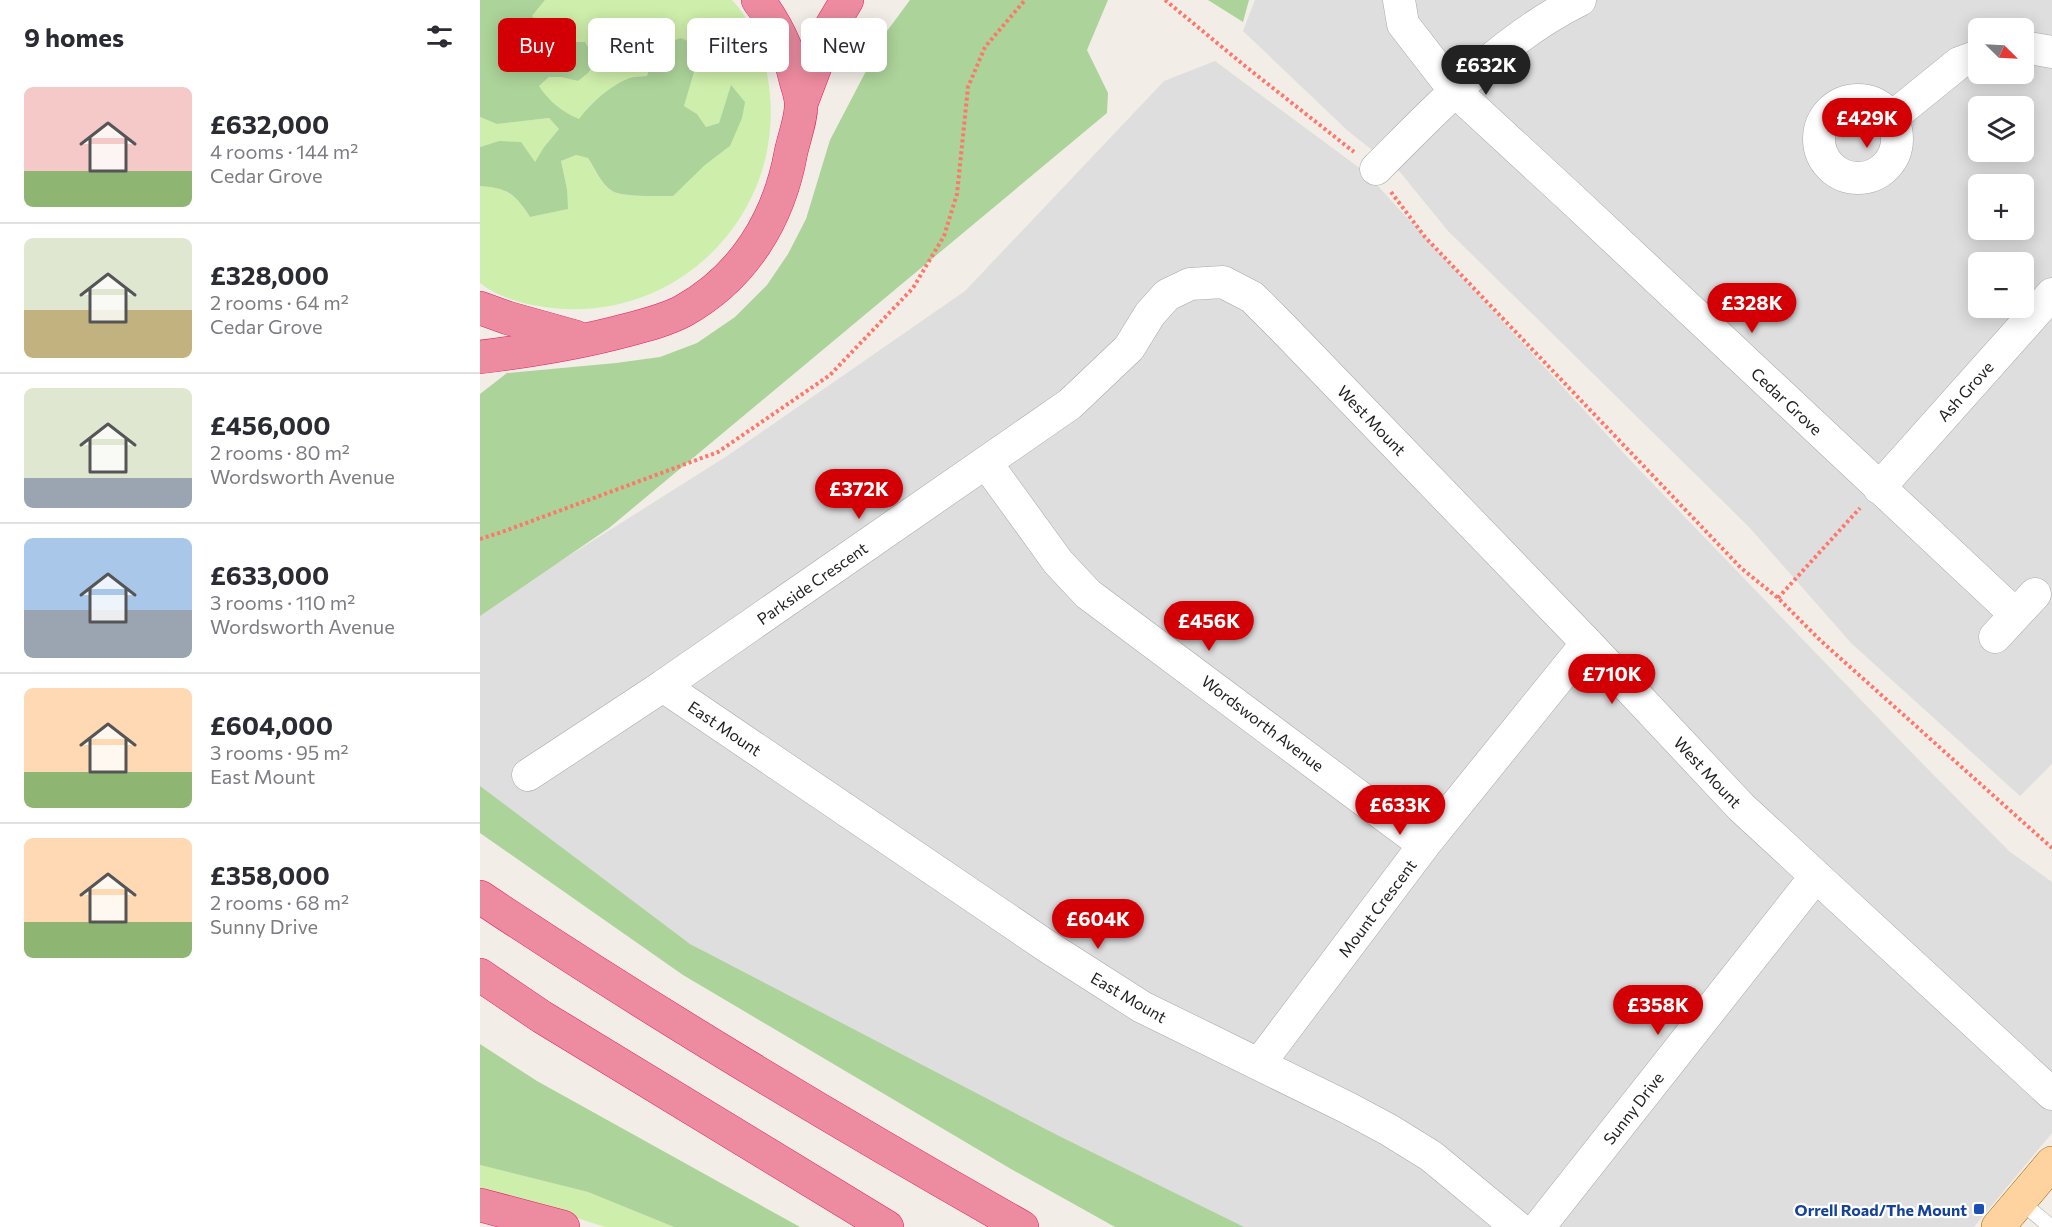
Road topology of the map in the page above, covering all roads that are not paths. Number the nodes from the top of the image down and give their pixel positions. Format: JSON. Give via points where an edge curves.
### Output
{"nodes":[{"id":1,"x":758,"y":0,"type":"edge"},
{"id":2,"x":847,"y":0,"type":"edge"},
{"id":3,"x":1399,"y":0,"type":"edge"},
{"id":4,"x":1581,"y":0,"type":"edge"},
{"id":5,"x":2034,"y":49,"type":"edge"},
{"id":6,"x":2052,"y":52,"type":"edge"},
{"id":7,"x":1968,"y":60,"type":"edge"},
{"id":8,"x":1454,"y":90,"type":"junction"},
{"id":9,"x":801,"y":104,"type":"junction"},
{"id":10,"x":1891,"y":118,"type":"dead end"},
{"id":11,"x":1376,"y":169,"type":"road end"},
{"id":12,"x":1190,"y":284,"type":"joint"},
{"id":13,"x":2052,"y":294,"type":"edge"},
{"id":14,"x":480,"y":308,"type":"edge"},
{"id":15,"x":587,"y":340,"type":"junction"},
{"id":16,"x":480,"y":357,"type":"edge"},
{"id":17,"x":987,"y":464,"type":"junction"},
{"id":18,"x":1879,"y":488,"type":"junction"},
{"id":19,"x":2015,"y":615,"type":"dead end"},
{"id":20,"x":1587,"y":643,"type":"junction"},
{"id":21,"x":663,"y":686,"type":"junction"},
{"id":22,"x":528,"y":775,"type":"dead end"},
{"id":23,"x":1424,"y":845,"type":"junction"},
{"id":24,"x":1816,"y":876,"type":"junction"},
{"id":25,"x":480,"y":897,"type":"edge"},
{"id":26,"x":480,"y":975,"type":"edge"},
{"id":27,"x":1259,"y":1064,"type":"junction"},
{"id":28,"x":2052,"y":1094,"type":"edge"},
{"id":29,"x":2052,"y":1163,"type":"edge"},
{"id":30,"x":2020,"y":1201,"type":"junction"},
{"id":31,"x":480,"y":1205,"type":"edge"},
{"id":32,"x":563,"y":1227,"type":"edge"},
{"id":33,"x":887,"y":1227,"type":"edge"},
{"id":34,"x":1022,"y":1227,"type":"edge"},
{"id":35,"x":1517,"y":1227,"type":"edge"},
{"id":36,"x":1539,"y":1227,"type":"edge"},
{"id":37,"x":1998,"y":1227,"type":"edge"},
{"id":38,"x":2051,"y":1227,"type":"edge"}],
"edges":[{"from":1,"to":9,"type":"highway","via":[[784,42]]},
{"from":2,"to":9,"type":"highway","via":[[829,30]]},
{"from":3,"to":8,"type":"street","name":"Cedar Grove","via":[[1403,24]]},
{"from":4,"to":8,"type":"street","via":[[1526,33]]},
{"from":5,"to":6,"type":"street"},
{"from":7,"to":10,"type":"street"},
{"from":8,"to":11,"type":"street"},
{"from":8,"to":18,"type":"street","name":"Cedar Grove"},
{"from":9,"to":15,"type":"highway","via":[[776,210],[756,246],[734,273],[681,312]]},
{"from":12,"to":17,"type":"street","name":"Parkside Crescent","via":[[1167,295],[1129,348],[1078,398]]},
{"from":12,"to":20,"type":"street","name":"West Mount","via":[[1223,282],[1252,297]]},
{"from":13,"to":18,"type":"street","name":"Ash Grove"},
{"from":14,"to":15,"type":"highway"},
{"from":15,"to":16,"type":"highway"},
{"from":17,"to":21,"type":"street","name":"Parkside Crescent"},
{"from":17,"to":23,"type":"street","name":"Wordsworth Avenue","via":[[1059,562],[1089,594]]},
{"from":18,"to":19,"type":"street","name":"Cedar Grove"},
{"from":20,"to":23,"type":"street","name":"Mount Crescent"},
{"from":20,"to":24,"type":"street","name":"West Mount","via":[[1741,807]]},
{"from":21,"to":22,"type":"street","name":"Parkside Crescent"},
{"from":21,"to":27,"type":"street","name":"East Mount","via":[[1038,941],[1142,1007]]},
{"from":23,"to":27,"type":"street","name":"Mount Crescent"},
{"from":24,"to":28,"type":"street","name":"West Mount"},
{"from":24,"to":36,"type":"street","name":"Sunny Drive"},
{"from":25,"to":34,"type":"highway","via":[[762,1075]]},
{"from":26,"to":33,"type":"highway","via":[[542,1017]]},
{"from":27,"to":35,"type":"street","name":"East Mount","via":[[1398,1135],[1431,1156]]},
{"from":29,"to":30,"type":"main road"},
{"from":30,"to":37,"type":"main road"},
{"from":30,"to":38,"type":"lane"},
{"from":31,"to":32,"type":"highway"}]}
